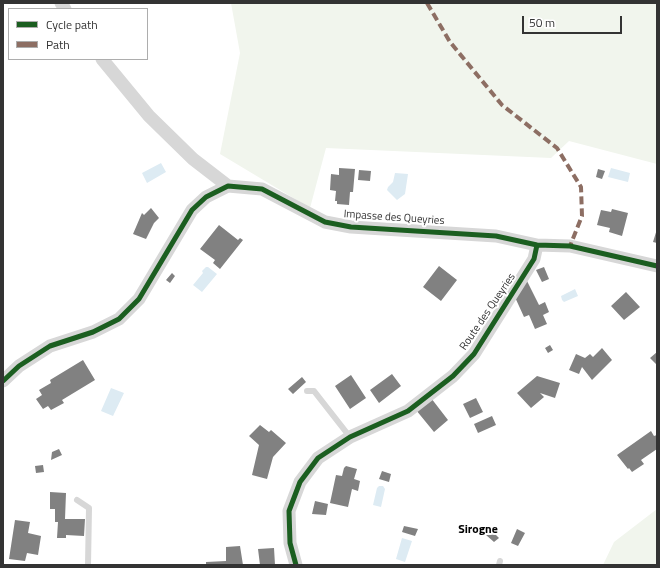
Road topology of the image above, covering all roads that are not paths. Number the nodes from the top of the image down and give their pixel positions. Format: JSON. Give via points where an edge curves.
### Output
{"nodes":[{"id":1,"x":103,"y":60,"type":"edge"},
{"id":2,"x":228,"y":186,"type":"junction"},
{"id":3,"x":537,"y":245,"type":"junction"},
{"id":4,"x":657,"y":266,"type":"edge"},
{"id":5,"x":3,"y":381,"type":"edge"},
{"id":6,"x":307,"y":391,"type":"dead end"},
{"id":7,"x":350,"y":438,"type":"junction"},
{"id":8,"x":77,"y":500,"type":"dead end"},
{"id":9,"x":88,"y":565,"type":"edge"},
{"id":10,"x":296,"y":565,"type":"edge"}],
"edges":[{"from":1,"to":2,"type":"street","via":[[149,116],[193,159]]},
{"from":2,"to":3,"type":"street","name":"Impasse des Queyries","via":[[262,189],[325,222],[351,227],[496,236]]},
{"from":2,"to":5,"type":"street","via":[[206,197],[192,210],[139,299],[119,319],[93,332],[50,346],[19,366]]},
{"from":3,"to":4,"type":"street","name":"Impasse des Queyries","via":[[570,246]]},
{"from":3,"to":7,"type":"street","name":"Route des Queyries","via":[[534,259],[478,347],[452,376],[408,411]]},
{"from":6,"to":7,"type":"lane","via":[[314,391]]},
{"from":7,"to":10,"type":"street","name":"Route des Queyries","via":[[318,458],[300,482],[289,511],[290,543]]},
{"from":8,"to":9,"type":"lane","via":[[89,508]]}]}
